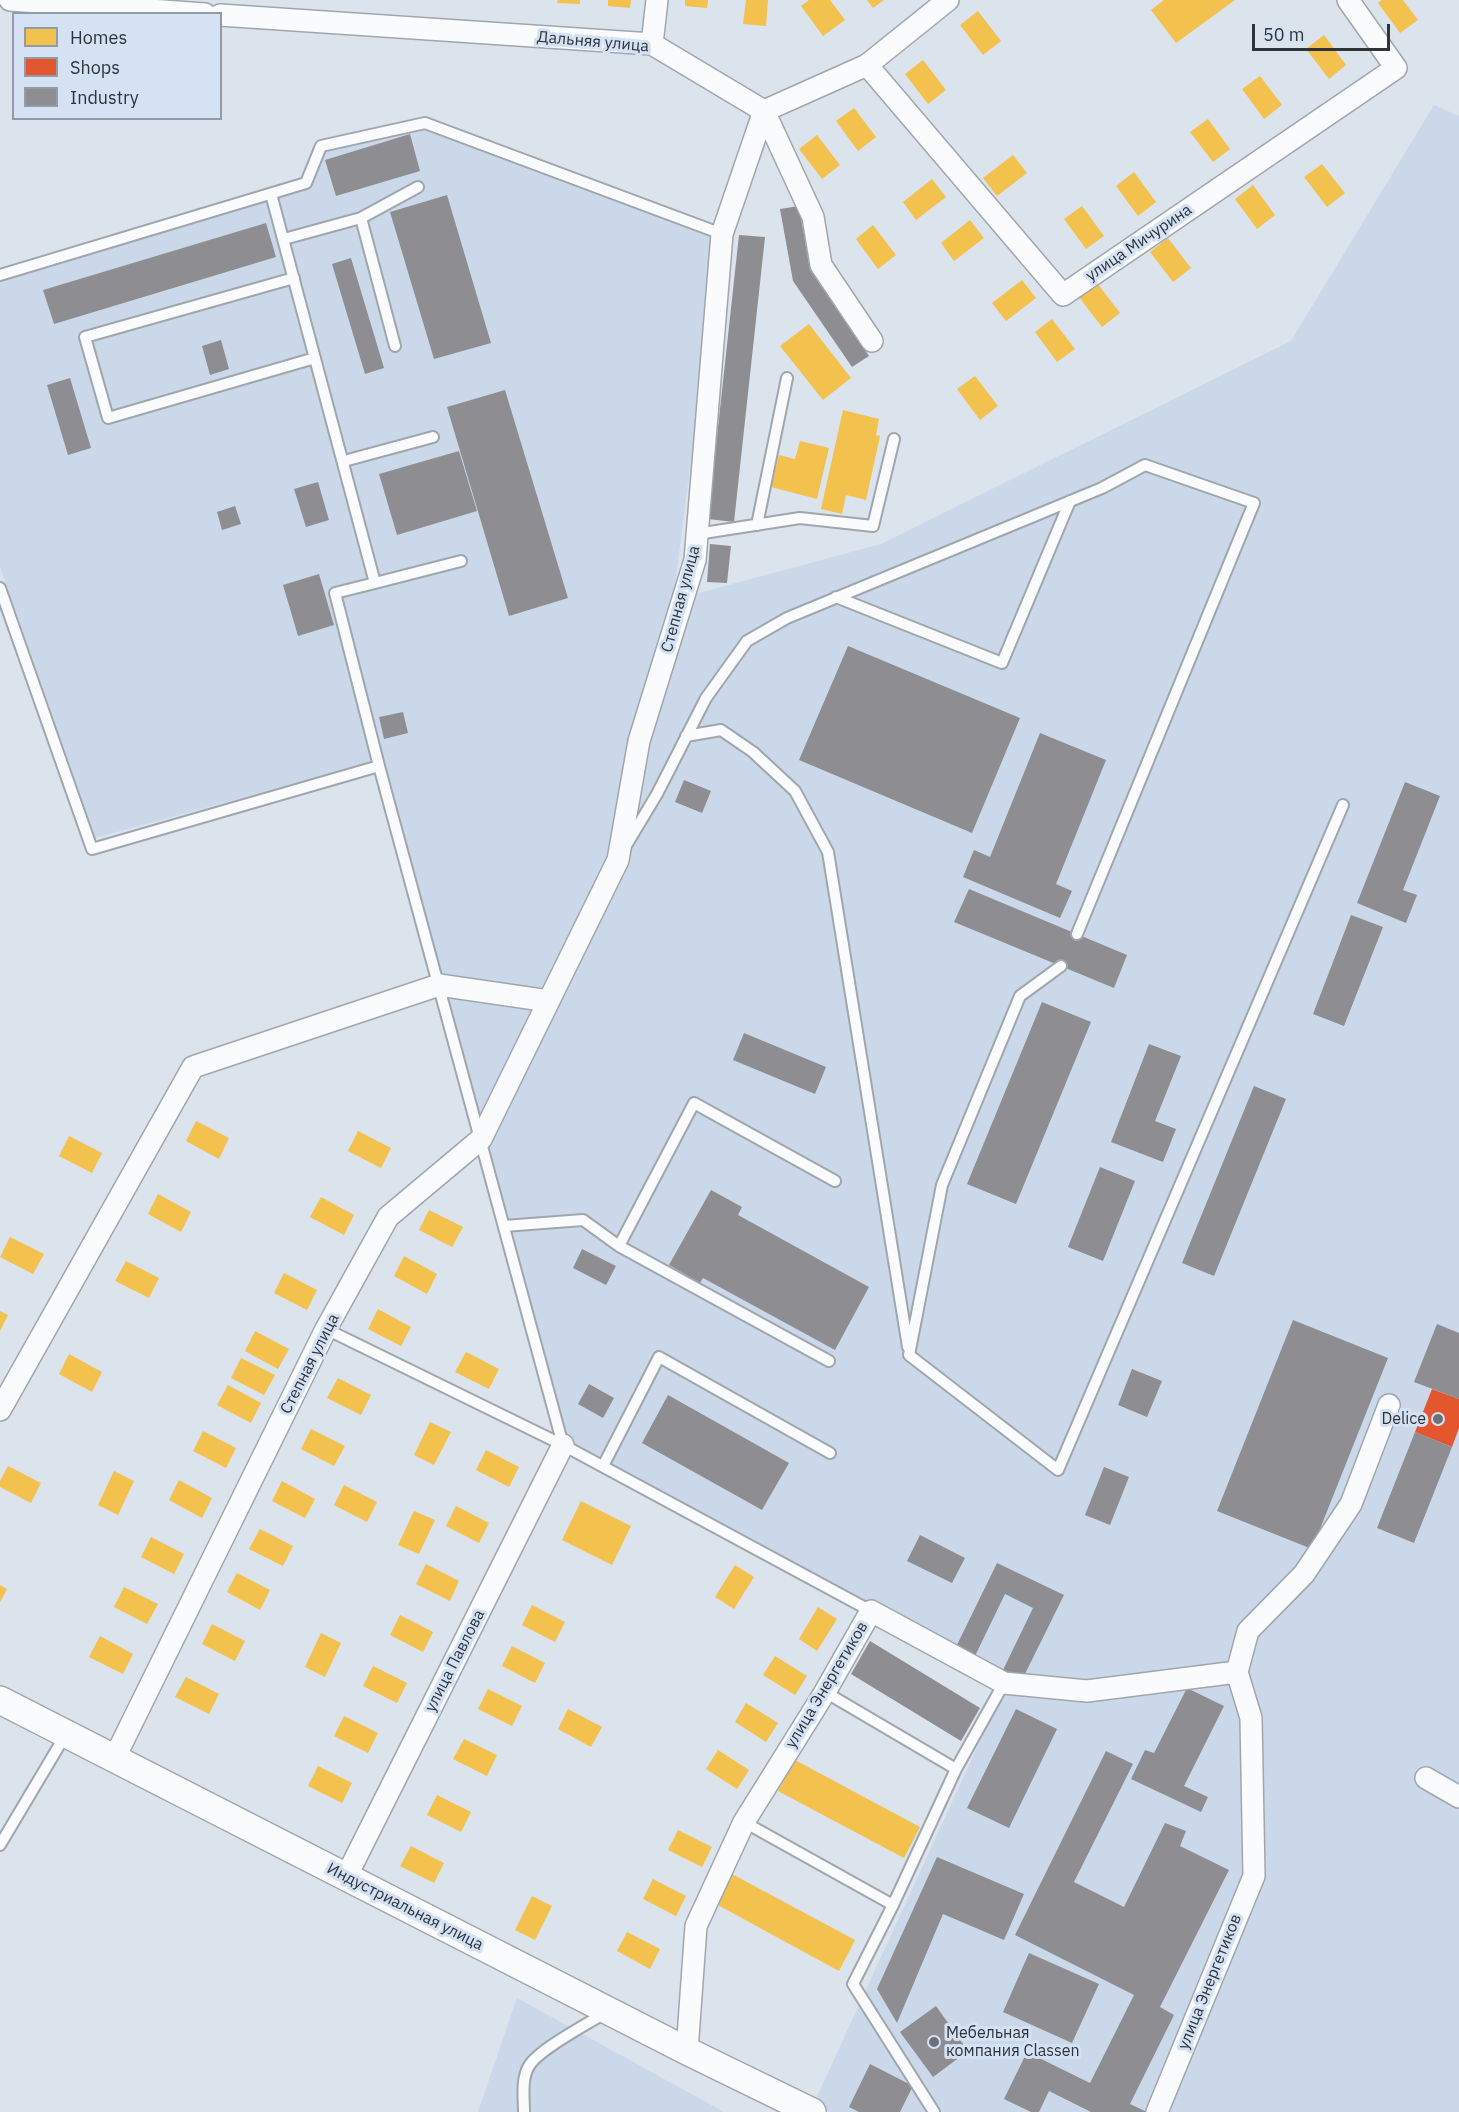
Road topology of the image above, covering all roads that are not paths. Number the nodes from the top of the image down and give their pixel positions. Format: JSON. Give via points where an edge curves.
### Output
{"nodes":[{"id":1,"x":10,"y":0,"type":"edge"},
{"id":2,"x":657,"y":0,"type":"edge"},
{"id":3,"x":948,"y":0,"type":"edge"},
{"id":4,"x":1348,"y":0,"type":"edge"},
{"id":5,"x":177,"y":12,"type":"edge"},
{"id":6,"x":222,"y":15,"type":"edge"},
{"id":7,"x":652,"y":44,"type":"junction"},
{"id":8,"x":867,"y":65,"type":"junction"},
{"id":9,"x":764,"y":111,"type":"junction"},
{"id":10,"x":418,"y":187,"type":"dead end"},
{"id":11,"x":272,"y":194,"type":"junction"},
{"id":12,"x":361,"y":218,"type":"junction"},
{"id":13,"x":722,"y":234,"type":"junction"},
{"id":14,"x":284,"y":239,"type":"junction"},
{"id":15,"x":0,"y":275,"type":"edge"},
{"id":16,"x":294,"y":278,"type":"junction"},
{"id":17,"x":872,"y":341,"type":"dead end"},
{"id":18,"x":395,"y":346,"type":"dead end"},
{"id":19,"x":315,"y":358,"type":"junction"},
{"id":20,"x":787,"y":378,"type":"dead end"},
{"id":21,"x":433,"y":437,"type":"dead end"},
{"id":22,"x":894,"y":439,"type":"dead end"},
{"id":23,"x":344,"y":461,"type":"junction"},
{"id":24,"x":1070,"y":501,"type":"junction"},
{"id":25,"x":757,"y":525,"type":"junction"},
{"id":26,"x":697,"y":534,"type":"junction"},
{"id":27,"x":461,"y":561,"type":"dead end"},
{"id":28,"x":375,"y":583,"type":"junction"},
{"id":29,"x":0,"y":588,"type":"edge"},
{"id":30,"x":836,"y":597,"type":"junction"},
{"id":31,"x":686,"y":736,"type":"junction"},
{"id":32,"x":379,"y":766,"type":"junction"},
{"id":33,"x":1343,"y":805,"type":"dead end"},
{"id":34,"x":618,"y":860,"type":"junction"},
{"id":35,"x":1077,"y":934,"type":"dead end"},
{"id":36,"x":1060,"y":966,"type":"dead end"},
{"id":37,"x":439,"y":985,"type":"junction"},
{"id":38,"x":549,"y":1001,"type":"junction"},
{"id":39,"x":481,"y":1139,"type":"junction"},
{"id":40,"x":835,"y":1181,"type":"dead end"},
{"id":41,"x":504,"y":1226,"type":"junction"},
{"id":42,"x":619,"y":1246,"type":"junction"},
{"id":43,"x":326,"y":1329,"type":"junction"},
{"id":44,"x":909,"y":1355,"type":"junction"},
{"id":45,"x":829,"y":1361,"type":"dead end"},
{"id":46,"x":1389,"y":1405,"type":"dead end"},
{"id":47,"x":0,"y":1410,"type":"edge"},
{"id":48,"x":563,"y":1444,"type":"junction"},
{"id":49,"x":830,"y":1453,"type":"dead end"},
{"id":50,"x":603,"y":1466,"type":"junction"},
{"id":51,"x":871,"y":1611,"type":"junction"},
{"id":52,"x":1237,"y":1672,"type":"junction"},
{"id":53,"x":1004,"y":1683,"type":"junction"},
{"id":54,"x":825,"y":1692,"type":"junction"},
{"id":55,"x":0,"y":1700,"type":"edge"},
{"id":56,"x":66,"y":1734,"type":"junction"},
{"id":57,"x":114,"y":1759,"type":"junction"},
{"id":58,"x":956,"y":1769,"type":"junction"},
{"id":59,"x":1426,"y":1778,"type":"dead end"},
{"id":60,"x":1459,"y":1797,"type":"edge"},
{"id":61,"x":744,"y":1822,"type":"junction"},
{"id":62,"x":0,"y":1845,"type":"edge"},
{"id":63,"x":346,"y":1877,"type":"junction"},
{"id":64,"x":893,"y":1905,"type":"junction"},
{"id":65,"x":608,"y":2011,"type":"junction"},
{"id":66,"x":687,"y":2051,"type":"junction"},
{"id":67,"x":797,"y":2109,"type":"edge"},
{"id":68,"x":524,"y":2112,"type":"edge"},
{"id":69,"x":934,"y":2112,"type":"edge"},
{"id":70,"x":1157,"y":2112,"type":"edge"}],
"edges":[{"from":1,"to":5,"type":"street"},
{"from":2,"to":7,"type":"street"},
{"from":3,"to":8,"type":"street"},
{"from":4,"to":8,"type":"street","name":"улица Мичурина","via":[[1396,68],[1063,295]]},
{"from":6,"to":7,"type":"street","name":"Дальняя улица"},
{"from":7,"to":9,"type":"street","name":"Дальняя улица"},
{"from":8,"to":9,"type":"street"},
{"from":9,"to":13,"type":"street","name":"Степная улица"},
{"from":9,"to":17,"type":"street","via":[[813,217],[821,265]]},
{"from":10,"to":12,"type":"lane"},
{"from":11,"to":13,"type":"lane","via":[[306,183],[321,146],[425,123]]},
{"from":11,"to":14,"type":"lane"},
{"from":11,"to":15,"type":"lane"},
{"from":12,"to":14,"type":"lane"},
{"from":12,"to":18,"type":"lane"},
{"from":13,"to":26,"type":"street","name":"Степная улица"},
{"from":14,"to":16,"type":"lane"},
{"from":16,"to":19,"type":"lane"},
{"from":16,"to":19,"type":"lane","via":[[85,337],[108,418]]},
{"from":19,"to":23,"type":"lane"},
{"from":20,"to":25,"type":"lane"},
{"from":21,"to":23,"type":"lane"},
{"from":22,"to":25,"type":"lane","via":[[873,526],[800,518]]},
{"from":23,"to":28,"type":"lane"},
{"from":24,"to":30,"type":"lane"},
{"from":24,"to":30,"type":"lane","via":[[1002,663]]},
{"from":24,"to":35,"type":"lane","via":[[1145,465],[1254,502]]},
{"from":25,"to":26,"type":"lane"},
{"from":26,"to":34,"type":"street","name":"Степная улица","via":[[695,560],[639,741]]},
{"from":27,"to":28,"type":"lane"},
{"from":28,"to":32,"type":"lane","via":[[335,593]]},
{"from":29,"to":32,"type":"lane","via":[[92,849]]},
{"from":30,"to":31,"type":"lane","via":[[747,641],[706,698]]},
{"from":31,"to":34,"type":"lane"},
{"from":31,"to":44,"type":"lane","via":[[722,730],[753,752],[795,792],[828,852]]},
{"from":32,"to":37,"type":"lane"},
{"from":33,"to":44,"type":"lane","via":[[1058,1470]]},
{"from":34,"to":38,"type":"street","name":"Степная улица"},
{"from":36,"to":44,"type":"lane","via":[[1020,996],[942,1185]]},
{"from":37,"to":38,"type":"street"},
{"from":37,"to":39,"type":"lane"},
{"from":37,"to":47,"type":"street","via":[[193,1067]]},
{"from":38,"to":39,"type":"street","name":"Степная улица"},
{"from":39,"to":41,"type":"lane"},
{"from":39,"to":43,"type":"street","name":"Степная улица","via":[[388,1217]]},
{"from":40,"to":42,"type":"lane","via":[[694,1103]]},
{"from":41,"to":42,"type":"lane","via":[[583,1220]]},
{"from":41,"to":48,"type":"lane"},
{"from":42,"to":45,"type":"lane"},
{"from":43,"to":48,"type":"lane"},
{"from":43,"to":57,"type":"street","name":"Степная улица"},
{"from":46,"to":52,"type":"street","via":[[1351,1504],[1304,1574],[1248,1631]]},
{"from":48,"to":50,"type":"lane"},
{"from":48,"to":63,"type":"street","name":"улица Павлова"},
{"from":49,"to":50,"type":"lane","via":[[659,1357]]},
{"from":50,"to":51,"type":"lane"},
{"from":51,"to":53,"type":"street","name":"улица Энергетиков"},
{"from":51,"to":54,"type":"street","name":"улица Энергетиков"},
{"from":52,"to":53,"type":"street","name":"улица Энергетиков","via":[[1087,1691]]},
{"from":52,"to":70,"type":"street","name":"улица Энергетиков","via":[[1251,1718],[1254,1876]]},
{"from":53,"to":58,"type":"lane"},
{"from":54,"to":58,"type":"lane"},
{"from":54,"to":61,"type":"street","name":"улица Энергетиков"},
{"from":55,"to":56,"type":"street","name":"Индустриальная улица"},
{"from":56,"to":57,"type":"street","name":"Индустриальная улица"},
{"from":56,"to":62,"type":"lane"},
{"from":57,"to":63,"type":"street","name":"Индустриальная улица"},
{"from":58,"to":64,"type":"lane"},
{"from":59,"to":60,"type":"street"},
{"from":61,"to":64,"type":"lane"},
{"from":61,"to":66,"type":"street","name":"улица Энергетиков","via":[[696,1926]]},
{"from":63,"to":65,"type":"street","name":"Индустриальная улица"},
{"from":64,"to":69,"type":"lane","via":[[853,1984]]},
{"from":65,"to":66,"type":"street","name":"Индустриальная улица"},
{"from":65,"to":68,"type":"lane","via":[[538,2055],[528,2066],[523,2086]]},
{"from":66,"to":67,"type":"street","name":"Индустриальная улица"}]}
